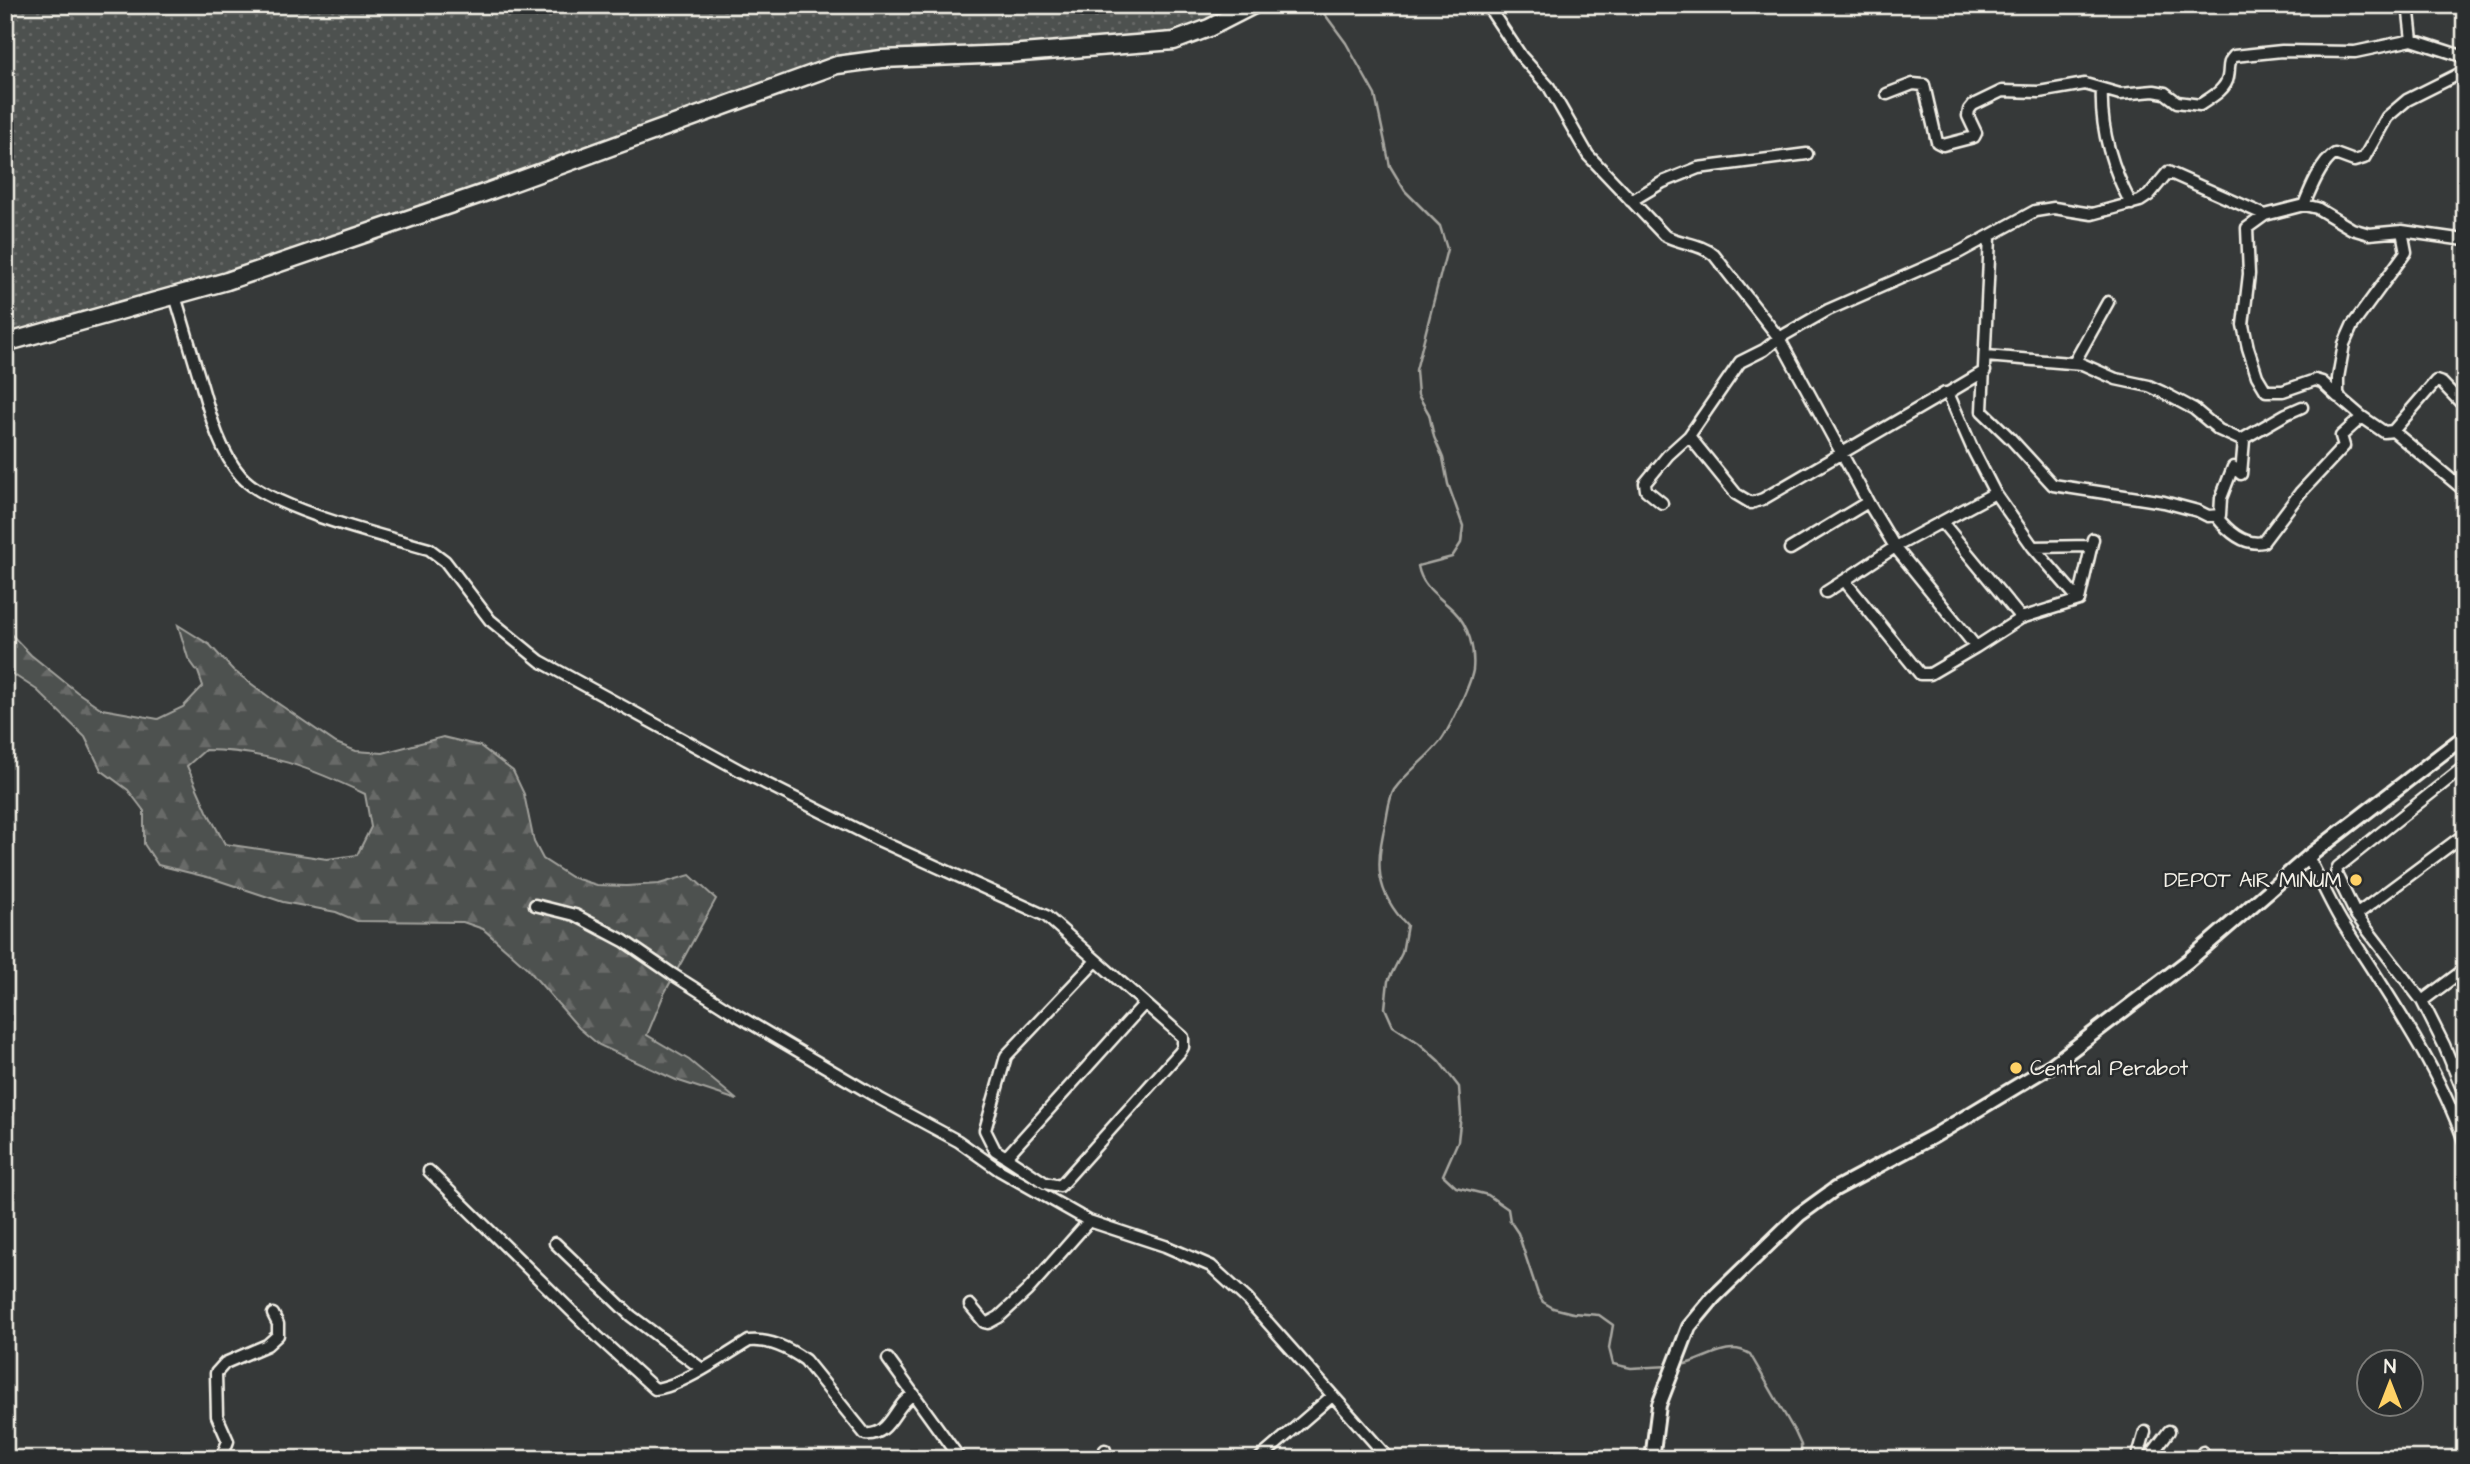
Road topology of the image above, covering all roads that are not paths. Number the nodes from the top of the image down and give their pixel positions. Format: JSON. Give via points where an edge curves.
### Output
{"nodes":[{"id":1,"x":1254,"y":5,"type":"edge"},
{"id":2,"x":1487,"y":5,"type":"edge"},
{"id":3,"x":2403,"y":5,"type":"edge"},
{"id":4,"x":2412,"y":40,"type":"junction"},
{"id":5,"x":2465,"y":57,"type":"edge"},
{"id":6,"x":2465,"y":71,"type":"edge"},
{"id":7,"x":2102,"y":89,"type":"junction"},
{"id":8,"x":1887,"y":94,"type":"dead end"},
{"id":9,"x":1807,"y":154,"type":"dead end"},
{"id":10,"x":1631,"y":201,"type":"junction"},
{"id":11,"x":2131,"y":204,"type":"junction"},
{"id":12,"x":2304,"y":205,"type":"junction"},
{"id":13,"x":2265,"y":215,"type":"junction"},
{"id":14,"x":2402,"y":231,"type":"junction"},
{"id":15,"x":1990,"y":237,"type":"junction"},
{"id":16,"x":2465,"y":240,"type":"edge"},
{"id":17,"x":175,"y":296,"type":"junction"},
{"id":18,"x":2108,"y":302,"type":"dead end"},
{"id":19,"x":1779,"y":338,"type":"junction"},
{"id":20,"x":5,"y":344,"type":"edge"},
{"id":21,"x":1986,"y":356,"type":"junction"},
{"id":22,"x":2074,"y":363,"type":"junction"},
{"id":23,"x":1985,"y":371,"type":"junction"},
{"id":24,"x":1948,"y":393,"type":"junction"},
{"id":25,"x":2342,"y":399,"type":"junction"},
{"id":26,"x":2302,"y":407,"type":"dead end"},
{"id":27,"x":2465,"y":407,"type":"edge"},
{"id":28,"x":2362,"y":417,"type":"junction"},
{"id":29,"x":2393,"y":431,"type":"junction"},
{"id":30,"x":1689,"y":436,"type":"junction"},
{"id":31,"x":2244,"y":440,"type":"junction"},
{"id":32,"x":1843,"y":452,"type":"junction"},
{"id":33,"x":2465,"y":491,"type":"edge"},
{"id":34,"x":1995,"y":493,"type":"junction"},
{"id":35,"x":1868,"y":502,"type":"junction"},
{"id":36,"x":1662,"y":503,"type":"dead end"},
{"id":37,"x":2216,"y":516,"type":"junction"},
{"id":38,"x":1942,"y":522,"type":"junction"},
{"id":39,"x":1895,"y":547,"type":"junction"},
{"id":40,"x":2033,"y":547,"type":"junction"},
{"id":41,"x":1790,"y":549,"type":"dead end"},
{"id":42,"x":1848,"y":578,"type":"junction"},
{"id":43,"x":1826,"y":592,"type":"dead end"},
{"id":44,"x":2079,"y":600,"type":"junction"},
{"id":45,"x":2021,"y":618,"type":"junction"},
{"id":46,"x":1976,"y":647,"type":"junction"},
{"id":47,"x":2465,"y":736,"type":"edge"},
{"id":48,"x":2465,"y":766,"type":"edge"},
{"id":49,"x":2465,"y":834,"type":"edge"},
{"id":50,"x":2308,"y":857,"type":"junction"},
{"id":51,"x":535,"y":905,"type":"dead end"},
{"id":52,"x":2356,"y":915,"type":"junction"},
{"id":53,"x":1096,"y":961,"type":"junction"},
{"id":54,"x":2465,"y":969,"type":"edge"},
{"id":55,"x":2422,"y":1001,"type":"junction"},
{"id":56,"x":1144,"y":1004,"type":"junction"},
{"id":57,"x":2465,"y":1056,"type":"edge"},
{"id":58,"x":2452,"y":1066,"type":"junction"},
{"id":59,"x":2465,"y":1096,"type":"edge"},
{"id":60,"x":2465,"y":1144,"type":"edge"},
{"id":61,"x":1006,"y":1157,"type":"junction"},
{"id":62,"x":429,"y":1171,"type":"dead end"},
{"id":63,"x":1089,"y":1221,"type":"junction"},
{"id":64,"x":555,"y":1243,"type":"dead end"},
{"id":65,"x":970,"y":1305,"type":"dead end"},
{"id":66,"x":273,"y":1314,"type":"dead end"},
{"id":67,"x":888,"y":1359,"type":"dead end"},
{"id":68,"x":702,"y":1368,"type":"junction"},
{"id":69,"x":914,"y":1394,"type":"junction"},
{"id":70,"x":1332,"y":1396,"type":"junction"},
{"id":71,"x":2169,"y":1431,"type":"dead end"},
{"id":72,"x":2145,"y":1432,"type":"dead end"},
{"id":73,"x":1105,"y":1450,"type":"dead end"},
{"id":74,"x":221,"y":1459,"type":"edge"},
{"id":75,"x":960,"y":1459,"type":"edge"},
{"id":76,"x":1098,"y":1459,"type":"edge"},
{"id":77,"x":1259,"y":1459,"type":"edge"},
{"id":78,"x":1389,"y":1459,"type":"edge"},
{"id":79,"x":1652,"y":1459,"type":"edge"},
{"id":80,"x":2137,"y":1459,"type":"edge"},
{"id":81,"x":2148,"y":1459,"type":"edge"}],
"edges":[{"from":1,"to":17,"type":"highway","via":[[1174,41],[837,65],[484,194]]},
{"from":2,"to":10,"type":"street","via":[[1521,56],[1549,87],[1588,155]]},
{"from":3,"to":4,"type":"street","via":[[2409,13]]},
{"from":4,"to":5,"type":"street"},
{"from":4,"to":7,"type":"street","via":[[2356,52],[2236,55],[2229,62],[2223,88],[2200,105],[2177,102],[2154,91],[2120,94]]},
{"from":6,"to":12,"type":"street","via":[[2407,100],[2387,117],[2364,158],[2354,161],[2335,154],[2328,159]]},
{"from":7,"to":8,"type":"street","via":[[2085,84],[2039,92],[2002,92],[1969,110],[1974,137],[1944,145],[1937,142],[1924,85],[1913,84]]},
{"from":7,"to":11,"type":"street","via":[[2105,131]]},
{"from":9,"to":10,"type":"street","via":[[1698,169]]},
{"from":10,"to":19,"type":"street","via":[[1664,235],[1705,247],[1714,255]]},
{"from":11,"to":13,"type":"street","via":[[2149,195],[2168,172]]},
{"from":11,"to":15,"type":"street","via":[[2092,214],[2042,209]]},
{"from":12,"to":13,"type":"street"},
{"from":12,"to":14,"type":"street","via":[[2358,232]]},
{"from":13,"to":25,"type":"street","via":[[2249,225],[2246,234],[2249,265],[2243,325],[2257,376],[2269,392],[2315,380]]},
{"from":14,"to":16,"type":"street"},
{"from":14,"to":25,"type":"street","via":[[2406,252],[2344,344],[2338,386]]},
{"from":15,"to":19,"type":"street","via":[[1840,304]]},
{"from":15,"to":21,"type":"street"},
{"from":17,"to":20,"type":"highway"},
{"from":17,"to":53,"type":"street","via":[[214,425],[241,477],[312,514],[429,549],[445,561],[490,620],[558,673],[878,840],[1035,909]]},
{"from":18,"to":22,"type":"street"},
{"from":19,"to":30,"type":"street","via":[[1740,362]]},
{"from":19,"to":32,"type":"street"},
{"from":21,"to":22,"type":"street"},
{"from":21,"to":23,"type":"street"},
{"from":22,"to":31,"type":"street","via":[[2162,391],[2219,430]]},
{"from":23,"to":24,"type":"street"},
{"from":23,"to":37,"type":"street","via":[[1982,411],[2050,483],[2164,502]]},
{"from":24,"to":32,"type":"street"},
{"from":24,"to":34,"type":"street"},
{"from":25,"to":28,"type":"street"},
{"from":26,"to":31,"type":"street"},
{"from":27,"to":29,"type":"street","via":[[2435,381]]},
{"from":28,"to":29,"type":"street","via":[[2384,432]]},
{"from":28,"to":37,"type":"street","via":[[2342,433],[2344,446],[2300,492],[2263,542],[2228,532]]},
{"from":29,"to":33,"type":"street"},
{"from":30,"to":32,"type":"street","via":[[1736,494],[1751,503]]},
{"from":30,"to":36,"type":"street","via":[[1645,484]]},
{"from":31,"to":37,"type":"street","via":[[2241,474],[2233,467]]},
{"from":32,"to":35,"type":"street"},
{"from":34,"to":38,"type":"street"},
{"from":34,"to":40,"type":"street"},
{"from":35,"to":39,"type":"street"},
{"from":35,"to":41,"type":"street"},
{"from":38,"to":39,"type":"street"},
{"from":38,"to":45,"type":"street"},
{"from":39,"to":42,"type":"street"},
{"from":39,"to":46,"type":"street"},
{"from":40,"to":44,"type":"street"},
{"from":40,"to":44,"type":"street","via":[[2092,543]]},
{"from":42,"to":43,"type":"street"},
{"from":42,"to":46,"type":"street","via":[[1848,585],[1920,674],[1930,674]]},
{"from":44,"to":45,"type":"street"},
{"from":45,"to":46,"type":"street"},
{"from":47,"to":50,"type":"street"},
{"from":48,"to":52,"type":"street","via":[[2338,867],[2337,879]]},
{"from":49,"to":52,"type":"street"},
{"from":50,"to":60,"type":"street","via":[[2399,1011]]},
{"from":50,"to":79,"type":"street","via":[[2188,961],[2052,1065],[1835,1189],[1799,1215],[1689,1327],[1659,1405]]},
{"from":51,"to":63,"type":"street","via":[[575,915],[624,941],[737,1015]]},
{"from":52,"to":55,"type":"street"},
{"from":53,"to":56,"type":"street"},
{"from":53,"to":61,"type":"street","via":[[1006,1056],[985,1130],[995,1150]]},
{"from":54,"to":55,"type":"street"},
{"from":55,"to":58,"type":"street"},
{"from":56,"to":61,"type":"street"},
{"from":56,"to":61,"type":"street","via":[[1183,1037],[1184,1047],[1069,1177],[1060,1186],[1045,1183]]},
{"from":57,"to":58,"type":"street"},
{"from":58,"to":59,"type":"street"},
{"from":62,"to":68,"type":"street","via":[[652,1387],[665,1388]]},
{"from":63,"to":65,"type":"street","via":[[999,1317],[984,1322]]},
{"from":63,"to":70,"type":"street","via":[[1211,1266],[1247,1299]]},
{"from":64,"to":68,"type":"street","via":[[631,1316]]},
{"from":66,"to":74,"type":"street","via":[[278,1335],[267,1345],[225,1363],[216,1373],[217,1416],[228,1441]]},
{"from":67,"to":69,"type":"street"},
{"from":68,"to":69,"type":"street","via":[[749,1341],[780,1346],[805,1360],[865,1434],[872,1435],[887,1427],[906,1398]]},
{"from":69,"to":75,"type":"street"},
{"from":70,"to":77,"type":"street"},
{"from":70,"to":78,"type":"street"},
{"from":71,"to":81,"type":"street"},
{"from":72,"to":80,"type":"street"},
{"from":73,"to":76,"type":"street"}]}
